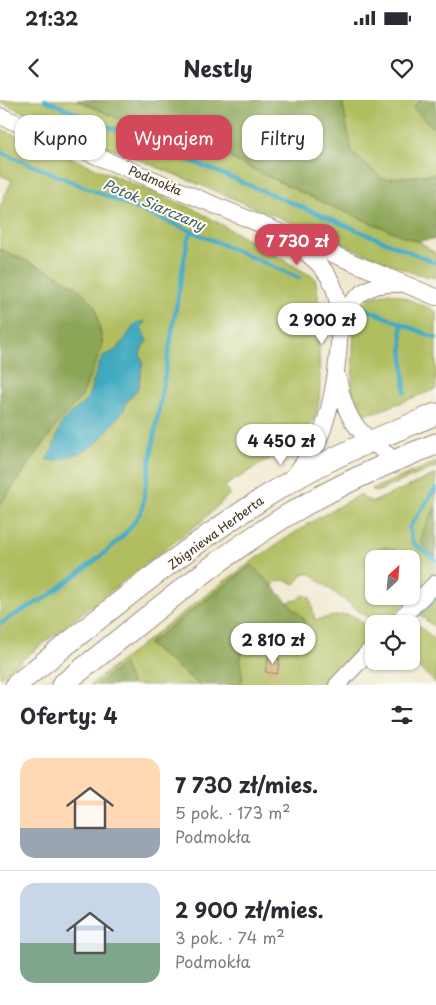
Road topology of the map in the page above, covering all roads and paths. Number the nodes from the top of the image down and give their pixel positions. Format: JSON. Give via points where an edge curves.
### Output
{"nodes":[{"id":1,"x":0,"y":116,"type":"edge"},
{"id":2,"x":282,"y":234,"type":"junction"},
{"id":3,"x":408,"y":285,"type":"junction"},
{"id":4,"x":436,"y":297,"type":"edge"},
{"id":5,"x":339,"y":317,"type":"junction"},
{"id":6,"x":337,"y":373,"type":"junction"},
{"id":7,"x":436,"y":414,"type":"edge"},
{"id":8,"x":371,"y":441,"type":"junction"},
{"id":9,"x":436,"y":444,"type":"edge"},
{"id":10,"x":394,"y":460,"type":"junction"},
{"id":11,"x":289,"y":483,"type":"junction"},
{"id":12,"x":436,"y":583,"type":"edge"},
{"id":13,"x":404,"y":615,"type":"edge"},
{"id":14,"x":365,"y":655,"type":"edge"},
{"id":15,"x":16,"y":685,"type":"edge"},
{"id":16,"x":62,"y":685,"type":"edge"},
{"id":17,"x":337,"y":685,"type":"edge"}],
"edges":[{"from":1,"to":2,"type":"street","name":"Podmokła"},
{"from":2,"to":3,"type":"street","name":"Podmokła"},
{"from":2,"to":5,"type":"street","name":"Podmokła","via":[[310,256],[330,280],[338,299]]},
{"from":3,"to":4,"type":"street","name":"Podmokła"},
{"from":3,"to":5,"type":"street","via":[[384,283],[364,289]]},
{"from":5,"to":6,"type":"street","name":"Podmokła"},
{"from":6,"to":8,"type":"street","via":[[346,411],[360,432]]},
{"from":6,"to":11,"type":"street","name":"Podmokła","via":[[323,430]]},
{"from":7,"to":8,"type":"main road","name":"Zbigniewa Herberta"},
{"from":8,"to":10,"type":"street"},
{"from":8,"to":11,"type":"main road","name":"Zbigniewa Herberta"},
{"from":9,"to":10,"type":"main road","name":"Zbigniewa Herberta"},
{"from":10,"to":16,"type":"main road","name":"Zbigniewa Herberta","via":[[331,490],[265,529]]},
{"from":11,"to":15,"type":"main road","name":"Zbigniewa Herberta","via":[[214,532]]},
{"from":12,"to":13,"type":"street"},
{"from":14,"to":17,"type":"street"}]}
